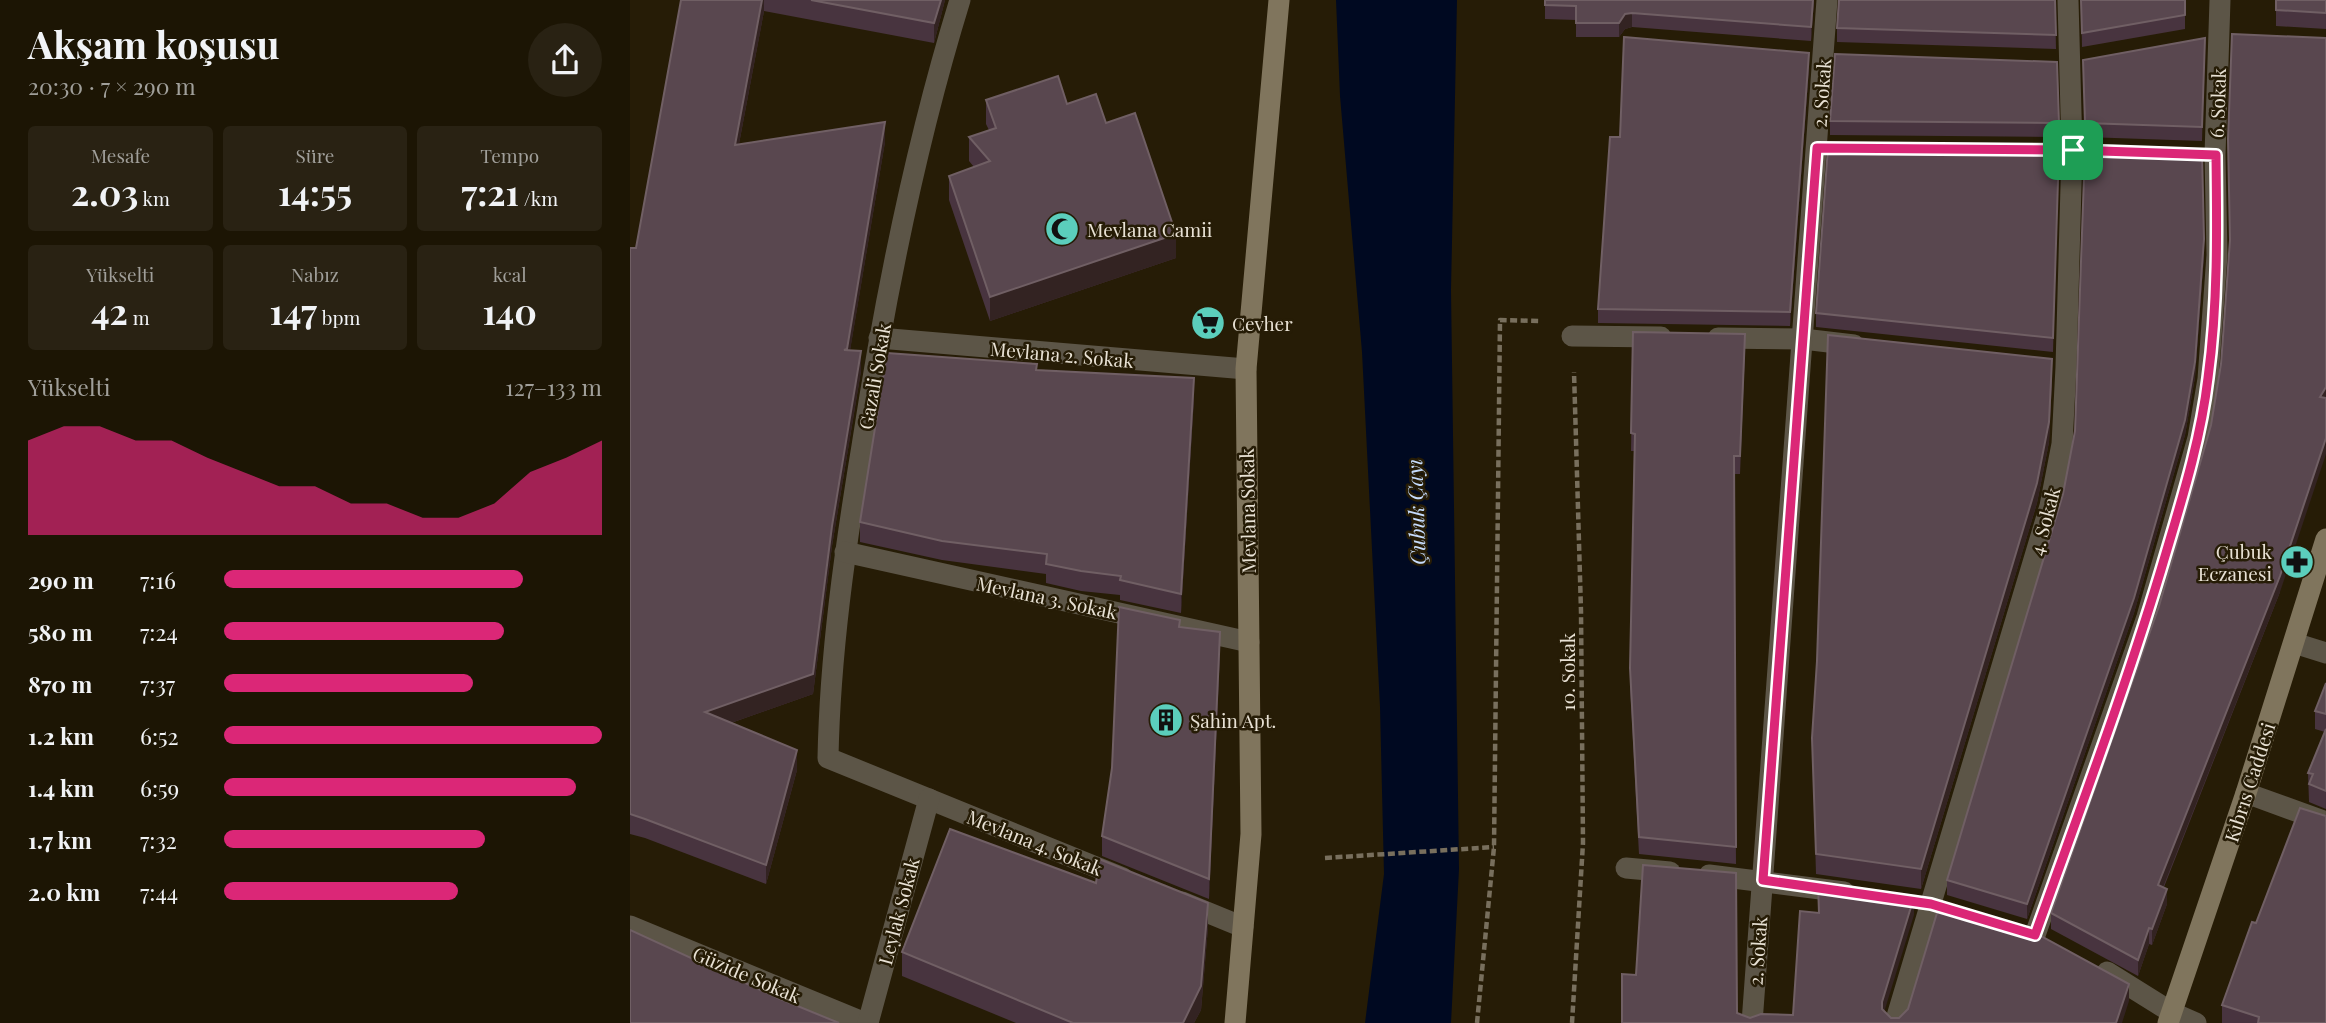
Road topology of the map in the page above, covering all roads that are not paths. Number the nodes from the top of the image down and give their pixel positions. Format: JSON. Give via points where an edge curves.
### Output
{"nodes":[{"id":1,"x":960,"y":0,"type":"edge"},
{"id":2,"x":1279,"y":0,"type":"edge"},
{"id":3,"x":1827,"y":0,"type":"edge"},
{"id":4,"x":2068,"y":0,"type":"edge"},
{"id":5,"x":2220,"y":0,"type":"edge"},
{"id":6,"x":2226,"y":36,"type":"junction"},
{"id":7,"x":2192,"y":41,"type":"edge"},
{"id":8,"x":1796,"y":52,"type":"edge"},
{"id":9,"x":1830,"y":55,"type":"junction"},
{"id":10,"x":2096,"y":58,"type":"edge"},
{"id":11,"x":2062,"y":63,"type":"junction"},
{"id":12,"x":2046,"y":150,"type":"edge"},
{"id":13,"x":2073,"y":150,"type":"junction"},
{"id":14,"x":2098,"y":151,"type":"edge"},
{"id":15,"x":2189,"y":154,"type":"edge"},
{"id":16,"x":2216,"y":155,"type":"junction"},
{"id":17,"x":1572,"y":337,"type":"road end"},
{"id":18,"x":879,"y":338,"type":"junction"},
{"id":19,"x":1803,"y":339,"type":"junction"},
{"id":20,"x":1872,"y":346,"type":"edge"},
{"id":21,"x":1246,"y":369,"type":"junction"},
{"id":22,"x":2326,"y":539,"type":"edge"},
{"id":23,"x":845,"y":552,"type":"junction"},
{"id":24,"x":1249,"y":642,"type":"junction"},
{"id":25,"x":2294,"y":643,"type":"junction"},
{"id":26,"x":2326,"y":653,"type":"edge"},
{"id":27,"x":828,"y":758,"type":"joint"},
{"id":28,"x":2246,"y":793,"type":"junction"},
{"id":29,"x":929,"y":799,"type":"junction"},
{"id":30,"x":2326,"y":822,"type":"edge"},
{"id":31,"x":1626,"y":868,"type":"dead end"},
{"id":32,"x":1763,"y":880,"type":"junction"},
{"id":33,"x":1142,"y":886,"type":"edge"},
{"id":34,"x":1867,"y":895,"type":"edge"},
{"id":35,"x":1168,"y":896,"type":"edge"},
{"id":36,"x":1906,"y":900,"type":"edge"},
{"id":37,"x":1938,"y":906,"type":"junction"},
{"id":38,"x":630,"y":926,"type":"edge"},
{"id":39,"x":1243,"y":927,"type":"junction"},
{"id":40,"x":2009,"y":928,"type":"edge"},
{"id":41,"x":2035,"y":935,"type":"junction"},
{"id":42,"x":2057,"y":947,"type":"edge"},
{"id":43,"x":2090,"y":964,"type":"edge"},
{"id":44,"x":2170,"y":1017,"type":"edge"},
{"id":45,"x":866,"y":1023,"type":"edge"},
{"id":46,"x":1235,"y":1023,"type":"edge"},
{"id":47,"x":1752,"y":1023,"type":"edge"},
{"id":48,"x":1895,"y":1023,"type":"edge"},
{"id":49,"x":2196,"y":1023,"type":"edge"}],
"edges":[{"from":1,"to":18,"type":"street","name":"Gazali Sokak","via":[[936,76]]},
{"from":2,"to":21,"type":"street","name":"Mevlana Sokak"},
{"from":3,"to":9,"type":"street","name":"2. Sokak"},
{"from":4,"to":11,"type":"street","name":"4. Sokak"},
{"from":5,"to":6,"type":"street","name":"6. Sokak"},
{"from":6,"to":7,"type":"street"},
{"from":6,"to":16,"type":"street","name":"6. Sokak"},
{"from":8,"to":9,"type":"street"},
{"from":9,"to":19,"type":"street","name":"2. Sokak"},
{"from":10,"to":11,"type":"street"},
{"from":11,"to":13,"type":"street","name":"4. Sokak"},
{"from":12,"to":13,"type":"street"},
{"from":13,"to":14,"type":"street"},
{"from":13,"to":37,"type":"street","name":"4. Sokak","via":[[2059,367],[2062,444],[2050,506]]},
{"from":15,"to":16,"type":"street"},
{"from":16,"to":41,"type":"street","name":"6. Sokak","via":[[2214,325],[2198,438],[2147,617]]},
{"from":17,"to":19,"type":"street"},
{"from":18,"to":21,"type":"street","name":"Mevlana 2. Sokak"},
{"from":18,"to":23,"type":"street","name":"Gazali Sokak"},
{"from":19,"to":20,"type":"street"},
{"from":19,"to":32,"type":"street","name":"2. Sokak"},
{"from":21,"to":24,"type":"street","name":"Mevlana Sokak"},
{"from":22,"to":25,"type":"street","name":"Kıbrıs Caddesi"},
{"from":23,"to":24,"type":"street","name":"Mevlana 3. Sokak"},
{"from":23,"to":27,"type":"street","name":"Gazali Sokak"},
{"from":24,"to":39,"type":"street","name":"Mevlana Sokak","via":[[1251,834]]},
{"from":25,"to":26,"type":"street"},
{"from":25,"to":28,"type":"street","name":"Kıbrıs Caddesi"},
{"from":27,"to":29,"type":"street","name":"Mevlana 4. Sokak"},
{"from":28,"to":30,"type":"street"},
{"from":28,"to":44,"type":"street","name":"Kıbrıs Caddesi"},
{"from":29,"to":33,"type":"street","name":"Mevlana 4. Sokak"},
{"from":29,"to":45,"type":"street","name":"Leylak Sokak"},
{"from":31,"to":32,"type":"street"},
{"from":32,"to":34,"type":"street"},
{"from":32,"to":47,"type":"street","name":"2. Sokak"},
{"from":35,"to":39,"type":"street"},
{"from":36,"to":37,"type":"street"},
{"from":37,"to":48,"type":"street","name":"4. Sokak"},
{"from":38,"to":45,"type":"street","name":"Güzide Sokak"},
{"from":39,"to":46,"type":"street","name":"Mevlana Sokak"},
{"from":40,"to":41,"type":"street"},
{"from":41,"to":42,"type":"street"},
{"from":43,"to":44,"type":"street"},
{"from":44,"to":49,"type":"street"}]}
